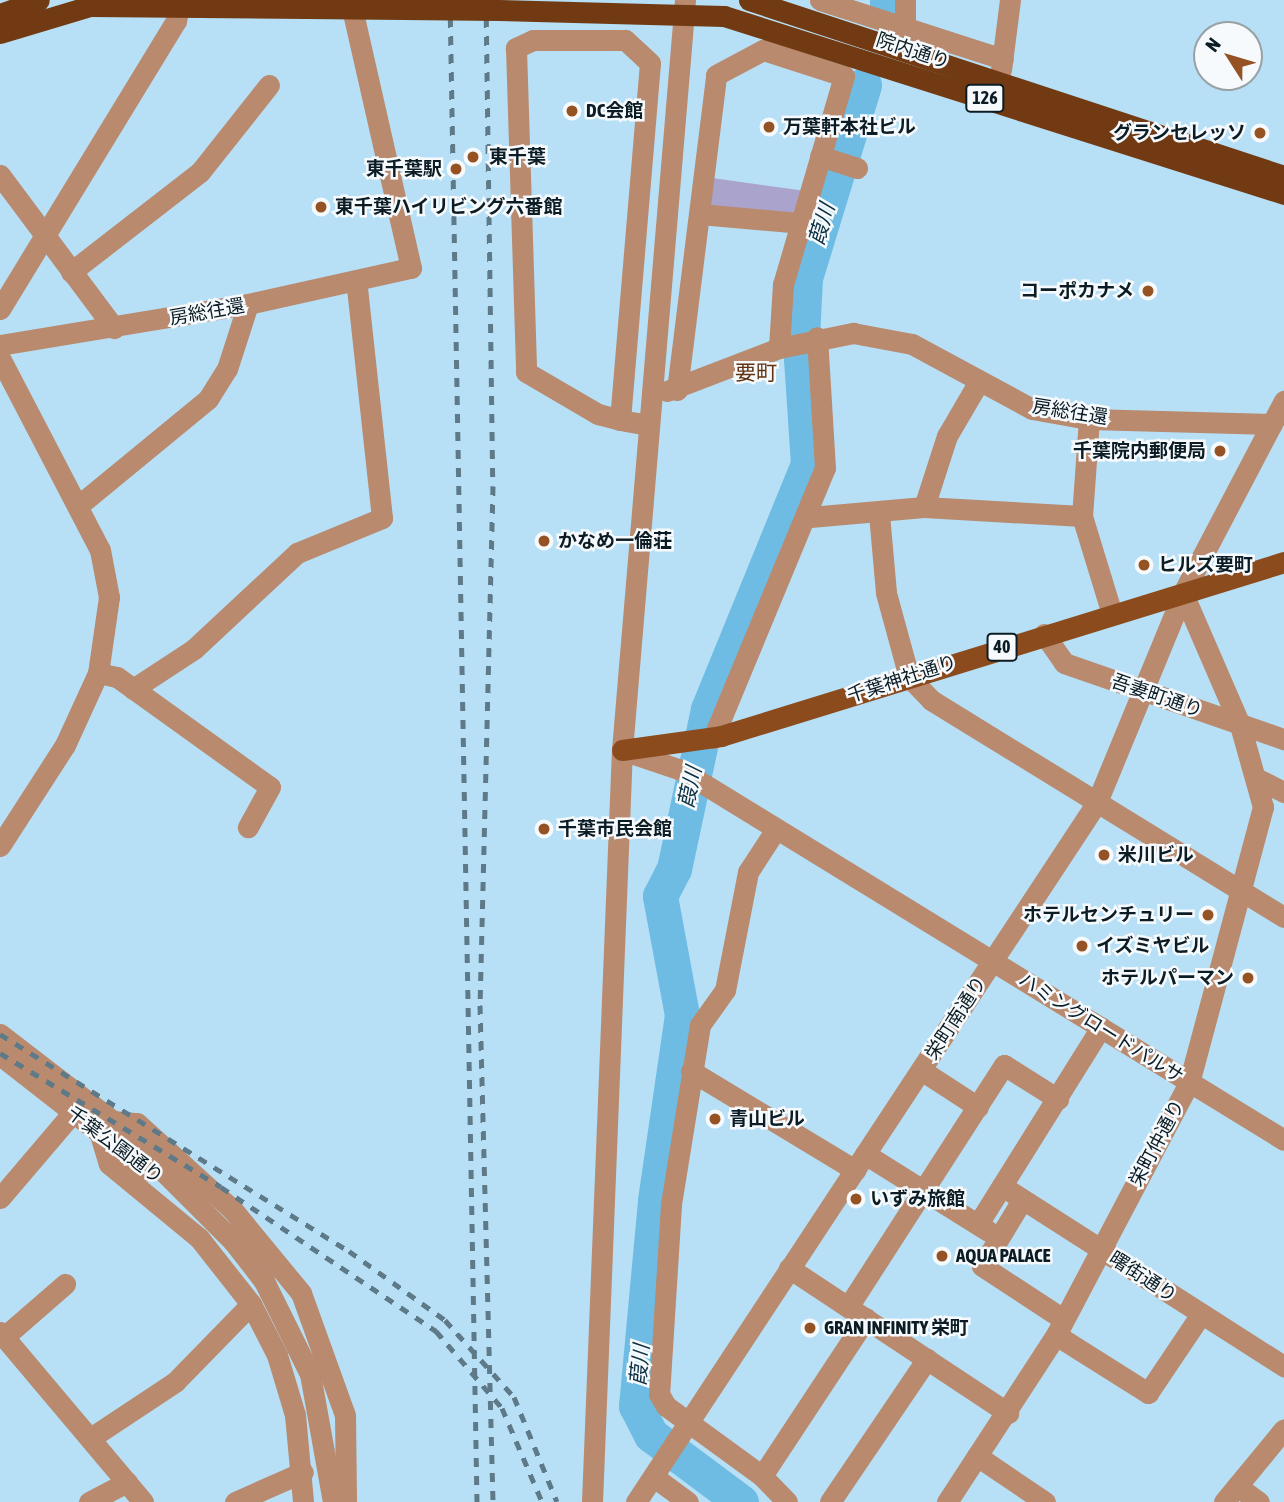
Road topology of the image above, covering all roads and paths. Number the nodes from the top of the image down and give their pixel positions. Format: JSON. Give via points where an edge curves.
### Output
{"nodes":[{"id":1,"x":39,"y":0,"type":"edge"},
{"id":2,"x":350,"y":0,"type":"edge"},
{"id":3,"x":749,"y":0,"type":"edge"},
{"id":4,"x":820,"y":0,"type":"edge"},
{"id":5,"x":905,"y":0,"type":"edge"},
{"id":6,"x":1010,"y":0,"type":"edge"},
{"id":7,"x":180,"y":4,"type":"edge"},
{"id":8,"x":685,"y":6,"type":"edge"},
{"id":9,"x":865,"y":7,"type":"edge"},
{"id":10,"x":0,"y":14,"type":"edge"},
{"id":11,"x":905,"y":27,"type":"junction"},
{"id":12,"x":0,"y":33,"type":"edge"},
{"id":13,"x":1003,"y":60,"type":"junction"},
{"id":14,"x":998,"y":83,"type":"junction"},
{"id":15,"x":269,"y":85,"type":"dead end"},
{"id":16,"x":820,"y":156,"type":"junction"},
{"id":17,"x":857,"y":168,"type":"dead end"},
{"id":18,"x":0,"y":176,"type":"edge"},
{"id":19,"x":1284,"y":177,"type":"edge"},
{"id":20,"x":1284,"y":194,"type":"edge"},
{"id":21,"x":700,"y":214,"type":"junction"},
{"id":22,"x":800,"y":223,"type":"junction"},
{"id":23,"x":44,"y":233,"type":"junction"},
{"id":24,"x":71,"y":272,"type":"junction"},
{"id":25,"x":356,"y":280,"type":"junction"},
{"id":26,"x":248,"y":304,"type":"junction"},
{"id":27,"x":0,"y":309,"type":"edge"},
{"id":28,"x":114,"y":328,"type":"junction"},
{"id":29,"x":815,"y":337,"type":"junction"},
{"id":30,"x":0,"y":345,"type":"edge"},
{"id":31,"x":785,"y":347,"type":"junction"},
{"id":32,"x":0,"y":358,"type":"edge"},
{"id":33,"x":978,"y":383,"type":"junction"},
{"id":34,"x":677,"y":390,"type":"junction"},
{"id":35,"x":649,"y":393,"type":"junction"},
{"id":36,"x":1284,"y":401,"type":"edge"},
{"id":37,"x":1089,"y":419,"type":"junction"},
{"id":38,"x":620,"y":420,"type":"junction"},
{"id":39,"x":1272,"y":424,"type":"junction"},
{"id":40,"x":647,"y":425,"type":"junction"},
{"id":41,"x":79,"y":505,"type":"junction"},
{"id":42,"x":924,"y":508,"type":"junction"},
{"id":43,"x":879,"y":513,"type":"junction"},
{"id":44,"x":1082,"y":516,"type":"junction"},
{"id":45,"x":810,"y":517,"type":"junction"},
{"id":46,"x":1284,"y":562,"type":"edge"},
{"id":47,"x":1183,"y":593,"type":"junction"},
{"id":48,"x":1112,"y":614,"type":"junction"},
{"id":49,"x":1044,"y":634,"type":"junction"},
{"id":50,"x":98,"y":673,"type":"junction"},
{"id":51,"x":909,"y":677,"type":"junction"},
{"id":52,"x":133,"y":688,"type":"junction"},
{"id":53,"x":1143,"y":691,"type":"junction"},
{"id":54,"x":1240,"y":725,"type":"junction"},
{"id":55,"x":717,"y":737,"type":"junction"},
{"id":56,"x":1284,"y":739,"type":"edge"},
{"id":57,"x":622,"y":750,"type":"junction"},
{"id":58,"x":1260,"y":780,"type":"junction"},
{"id":59,"x":1284,"y":792,"type":"edge"},
{"id":60,"x":1097,"y":802,"type":"junction"},
{"id":61,"x":248,"y":827,"type":"dead end"},
{"id":62,"x":776,"y":829,"type":"junction"},
{"id":63,"x":0,"y":846,"type":"edge"},
{"id":64,"x":1241,"y":891,"type":"junction"},
{"id":65,"x":1284,"y":916,"type":"edge"},
{"id":66,"x":993,"y":961,"type":"junction"},
{"id":67,"x":1101,"y":1027,"type":"junction"},
{"id":68,"x":0,"y":1034,"type":"edge"},
{"id":69,"x":0,"y":1055,"type":"edge"},
{"id":70,"x":921,"y":1070,"type":"junction"},
{"id":71,"x":691,"y":1071,"type":"junction"},
{"id":72,"x":1189,"y":1083,"type":"junction"},
{"id":73,"x":1058,"y":1099,"type":"junction"},
{"id":74,"x":78,"y":1107,"type":"junction"},
{"id":75,"x":978,"y":1107,"type":"junction"},
{"id":76,"x":107,"y":1130,"type":"junction"},
{"id":77,"x":1284,"y":1140,"type":"edge"},
{"id":78,"x":860,"y":1162,"type":"junction"},
{"id":79,"x":1002,"y":1186,"type":"junction"},
{"id":80,"x":926,"y":1190,"type":"junction"},
{"id":81,"x":0,"y":1198,"type":"edge"},
{"id":82,"x":1022,"y":1200,"type":"junction"},
{"id":83,"x":978,"y":1224,"type":"junction"},
{"id":84,"x":997,"y":1237,"type":"junction"},
{"id":85,"x":1101,"y":1250,"type":"junction"},
{"id":86,"x":789,"y":1268,"type":"junction"},
{"id":87,"x":65,"y":1284,"type":"dead end"},
{"id":88,"x":251,"y":1304,"type":"junction"},
{"id":89,"x":857,"y":1313,"type":"junction"},
{"id":90,"x":1201,"y":1314,"type":"junction"},
{"id":91,"x":1059,"y":1327,"type":"junction"},
{"id":92,"x":2,"y":1334,"type":"edge"},
{"id":93,"x":927,"y":1359,"type":"junction"},
{"id":94,"x":1284,"y":1366,"type":"edge"},
{"id":95,"x":1008,"y":1413,"type":"junction"},
{"id":96,"x":684,"y":1429,"type":"junction"},
{"id":97,"x":1284,"y":1429,"type":"edge"},
{"id":98,"x":92,"y":1437,"type":"junction"},
{"id":99,"x":977,"y":1456,"type":"junction"},
{"id":100,"x":660,"y":1468,"type":"junction"},
{"id":101,"x":303,"y":1472,"type":"junction"},
{"id":102,"x":762,"y":1476,"type":"junction"},
{"id":103,"x":127,"y":1482,"type":"junction"},
{"id":104,"x":1230,"y":1494,"type":"edge"},
{"id":105,"x":342,"y":1500,"type":"edge"},
{"id":106,"x":89,"y":1502,"type":"edge"},
{"id":107,"x":143,"y":1502,"type":"edge"},
{"id":108,"x":235,"y":1502,"type":"edge"},
{"id":109,"x":303,"y":1502,"type":"edge"},
{"id":110,"x":592,"y":1502,"type":"edge"},
{"id":111,"x":636,"y":1502,"type":"edge"},
{"id":112,"x":688,"y":1502,"type":"edge"},
{"id":113,"x":787,"y":1502,"type":"edge"},
{"id":114,"x":830,"y":1502,"type":"edge"},
{"id":115,"x":947,"y":1502,"type":"edge"},
{"id":116,"x":1045,"y":1502,"type":"edge"},
{"id":117,"x":1259,"y":1502,"type":"edge"}],
"edges":[{"from":1,"to":10,"type":"highway"},
{"from":2,"to":25,"type":"street","name":"房総往還","via":[[411,268]]},
{"from":3,"to":14,"type":"highway","name":"院内通り","number":"126"},
{"from":4,"to":9,"type":"street"},
{"from":5,"to":11,"type":"street"},
{"from":6,"to":13,"type":"street"},
{"from":7,"to":8,"type":"highway","number":"126","bridge":true,"via":[[498,10]]},
{"from":7,"to":12,"type":"highway","number":"126","via":[[90,6]]},
{"from":7,"to":23,"type":"street"},
{"from":8,"to":20,"type":"highway","name":"院内通り","number":"126","via":[[772,28]]},
{"from":8,"to":35,"type":"street"},
{"from":9,"to":11,"type":"street"},
{"from":11,"to":13,"type":"street"},
{"from":13,"to":14,"type":"street"},
{"from":14,"to":19,"type":"highway","name":"院内通り","number":"126"},
{"from":15,"to":24,"type":"street","via":[[200,172]]},
{"from":16,"to":17,"type":"street"},
{"from":16,"to":21,"type":"street","via":[[844,76],[763,50],[740,60],[716,75]]},
{"from":16,"to":22,"type":"street"},
{"from":18,"to":23,"type":"street"},
{"from":21,"to":22,"type":"street"},
{"from":21,"to":34,"type":"street"},
{"from":22,"to":31,"type":"street","via":[[780,300]]},
{"from":23,"to":24,"type":"street"},
{"from":23,"to":27,"type":"street"},
{"from":24,"to":28,"type":"street"},
{"from":25,"to":26,"type":"street","name":"房総往還"},
{"from":25,"to":52,"type":"street","via":[[382,518],[297,553],[194,649]]},
{"from":26,"to":28,"type":"street","name":"房総往還"},
{"from":26,"to":41,"type":"street","via":[[227,369],[208,399]]},
{"from":28,"to":30,"type":"street","name":"房総往還"},
{"from":29,"to":31,"type":"street","name":"房総往還"},
{"from":29,"to":33,"type":"street","name":"房総往還","via":[[887,335]]},
{"from":29,"to":45,"type":"street","via":[[825,468]]},
{"from":31,"to":34,"type":"street"},
{"from":32,"to":41,"type":"street"},
{"from":33,"to":37,"type":"street","name":"房総往還","via":[[1032,409]]},
{"from":33,"to":42,"type":"street","via":[[947,436]]},
{"from":34,"to":35,"type":"street"},
{"from":35,"to":40,"type":"street"},
{"from":36,"to":39,"type":"street"},
{"from":37,"to":39,"type":"street","name":"房総往還"},
{"from":37,"to":44,"type":"street"},
{"from":38,"to":38,"type":"street","via":[[650,63],[625,40],[533,40],[516,48],[526,372]]},
{"from":38,"to":40,"type":"street"},
{"from":39,"to":47,"type":"street","name":"栄町南通り"},
{"from":40,"to":57,"type":"street"},
{"from":41,"to":50,"type":"street","via":[[100,550],[109,597]]},
{"from":42,"to":43,"type":"street"},
{"from":42,"to":44,"type":"street"},
{"from":43,"to":45,"type":"street"},
{"from":43,"to":51,"type":"street","via":[[886,593]]},
{"from":44,"to":48,"type":"street"},
{"from":45,"to":55,"type":"street","via":[[722,709]]},
{"from":46,"to":47,"type":"main road","name":"千葉神社通り","number":"40"},
{"from":47,"to":48,"type":"main road","name":"千葉神社通り","number":"40"},
{"from":47,"to":53,"type":"street","name":"栄町南通り"},
{"from":47,"to":54,"type":"street","name":"栄町仲通り"},
{"from":48,"to":49,"type":"main road","name":"千葉神社通り","number":"40"},
{"from":49,"to":51,"type":"main road","name":"千葉神社通り","number":"40"},
{"from":49,"to":53,"type":"street","name":"吾妻町通り","via":[[1064,663]]},
{"from":50,"to":52,"type":"street"},
{"from":50,"to":63,"type":"street","via":[[65,745]]},
{"from":51,"to":55,"type":"main road","name":"千葉神社通り","number":"40"},
{"from":51,"to":60,"type":"street","via":[[931,700]]},
{"from":52,"to":61,"type":"street","via":[[270,786]]},
{"from":53,"to":54,"type":"street","name":"吾妻町通り"},
{"from":53,"to":60,"type":"street","name":"栄町南通り"},
{"from":54,"to":56,"type":"street","name":"吾妻町通り"},
{"from":54,"to":58,"type":"street","name":"栄町仲通り"},
{"from":55,"to":57,"type":"main road","number":"40"},
{"from":57,"to":62,"type":"street","name":"ハミングロードパルサ","via":[[681,770]]},
{"from":57,"to":110,"type":"street"},
{"from":58,"to":59,"type":"street"},
{"from":58,"to":64,"type":"street","name":"栄町仲通り","via":[[1263,807]]},
{"from":60,"to":64,"type":"street"},
{"from":60,"to":66,"type":"street","name":"栄町南通り"},
{"from":62,"to":66,"type":"street","name":"ハミングロードパルサ"},
{"from":62,"to":71,"type":"street","via":[[748,872],[725,990],[700,1025]]},
{"from":64,"to":65,"type":"street"},
{"from":64,"to":72,"type":"street","name":"栄町仲通り"},
{"from":66,"to":67,"type":"street","name":"ハミングロードパルサ"},
{"from":66,"to":70,"type":"street","name":"栄町南通り"},
{"from":67,"to":72,"type":"street","name":"ハミングロードパルサ"},
{"from":67,"to":73,"type":"street"},
{"from":68,"to":74,"type":"street","name":"千葉公園通り"},
{"from":69,"to":74,"type":"street","name":"千葉公園通り"},
{"from":70,"to":75,"type":"street"},
{"from":70,"to":78,"type":"street","name":"栄町南通り"},
{"from":71,"to":78,"type":"street"},
{"from":71,"to":96,"type":"street","via":[[671,1205],[659,1394]]},
{"from":72,"to":77,"type":"street","name":"ハミングロードパルサ"},
{"from":72,"to":85,"type":"street","name":"栄町仲通り"},
{"from":73,"to":75,"type":"street","via":[[1004,1065]]},
{"from":73,"to":79,"type":"street"},
{"from":74,"to":76,"type":"street","name":"千葉公園通り"},
{"from":74,"to":81,"type":"street"},
{"from":75,"to":80,"type":"street"},
{"from":76,"to":88,"type":"street","via":[[109,1164],[199,1238]]},
{"from":76,"to":105,"type":"street","name":"千葉公園通り","via":[[233,1241],[292,1327],[310,1374]]},
{"from":76,"to":105,"type":"street","via":[[136,1123],[232,1209],[301,1293],[345,1415]]},
{"from":78,"to":80,"type":"street"},
{"from":78,"to":86,"type":"street","name":"栄町南通り"},
{"from":79,"to":82,"type":"street","name":"曙街通り"},
{"from":79,"to":83,"type":"street"},
{"from":80,"to":83,"type":"street"},
{"from":80,"to":89,"type":"street"},
{"from":82,"to":84,"type":"street"},
{"from":82,"to":85,"type":"street","name":"曙街通り"},
{"from":83,"to":84,"type":"street"},
{"from":84,"to":91,"type":"street","via":[[982,1266]]},
{"from":85,"to":90,"type":"street","name":"曙街通り"},
{"from":85,"to":91,"type":"street","name":"栄町仲通り"},
{"from":86,"to":89,"type":"street"},
{"from":86,"to":96,"type":"street","name":"栄町南通り"},
{"from":87,"to":92,"type":"street"},
{"from":88,"to":98,"type":"street","via":[[175,1382]]},
{"from":88,"to":101,"type":"street","via":[[277,1355]]},
{"from":89,"to":93,"type":"street"},
{"from":89,"to":102,"type":"street"},
{"from":90,"to":91,"type":"street","via":[[1148,1393]]},
{"from":90,"to":94,"type":"street","name":"曙街通り"},
{"from":91,"to":95,"type":"street","name":"栄町仲通り"},
{"from":92,"to":98,"type":"street"},
{"from":93,"to":95,"type":"street"},
{"from":93,"to":114,"type":"street"},
{"from":95,"to":99,"type":"street","name":"栄町仲通り"},
{"from":96,"to":100,"type":"street","name":"栄町南通り"},
{"from":96,"to":102,"type":"street"},
{"from":97,"to":104,"type":"street"},
{"from":98,"to":103,"type":"street"},
{"from":99,"to":115,"type":"street","name":"栄町仲通り"},
{"from":99,"to":116,"type":"street"},
{"from":100,"to":111,"type":"street"},
{"from":100,"to":112,"type":"street"},
{"from":101,"to":108,"type":"street"},
{"from":101,"to":109,"type":"street"},
{"from":102,"to":113,"type":"street"},
{"from":103,"to":106,"type":"street"},
{"from":103,"to":107,"type":"street"},
{"from":104,"to":117,"type":"street"}]}
